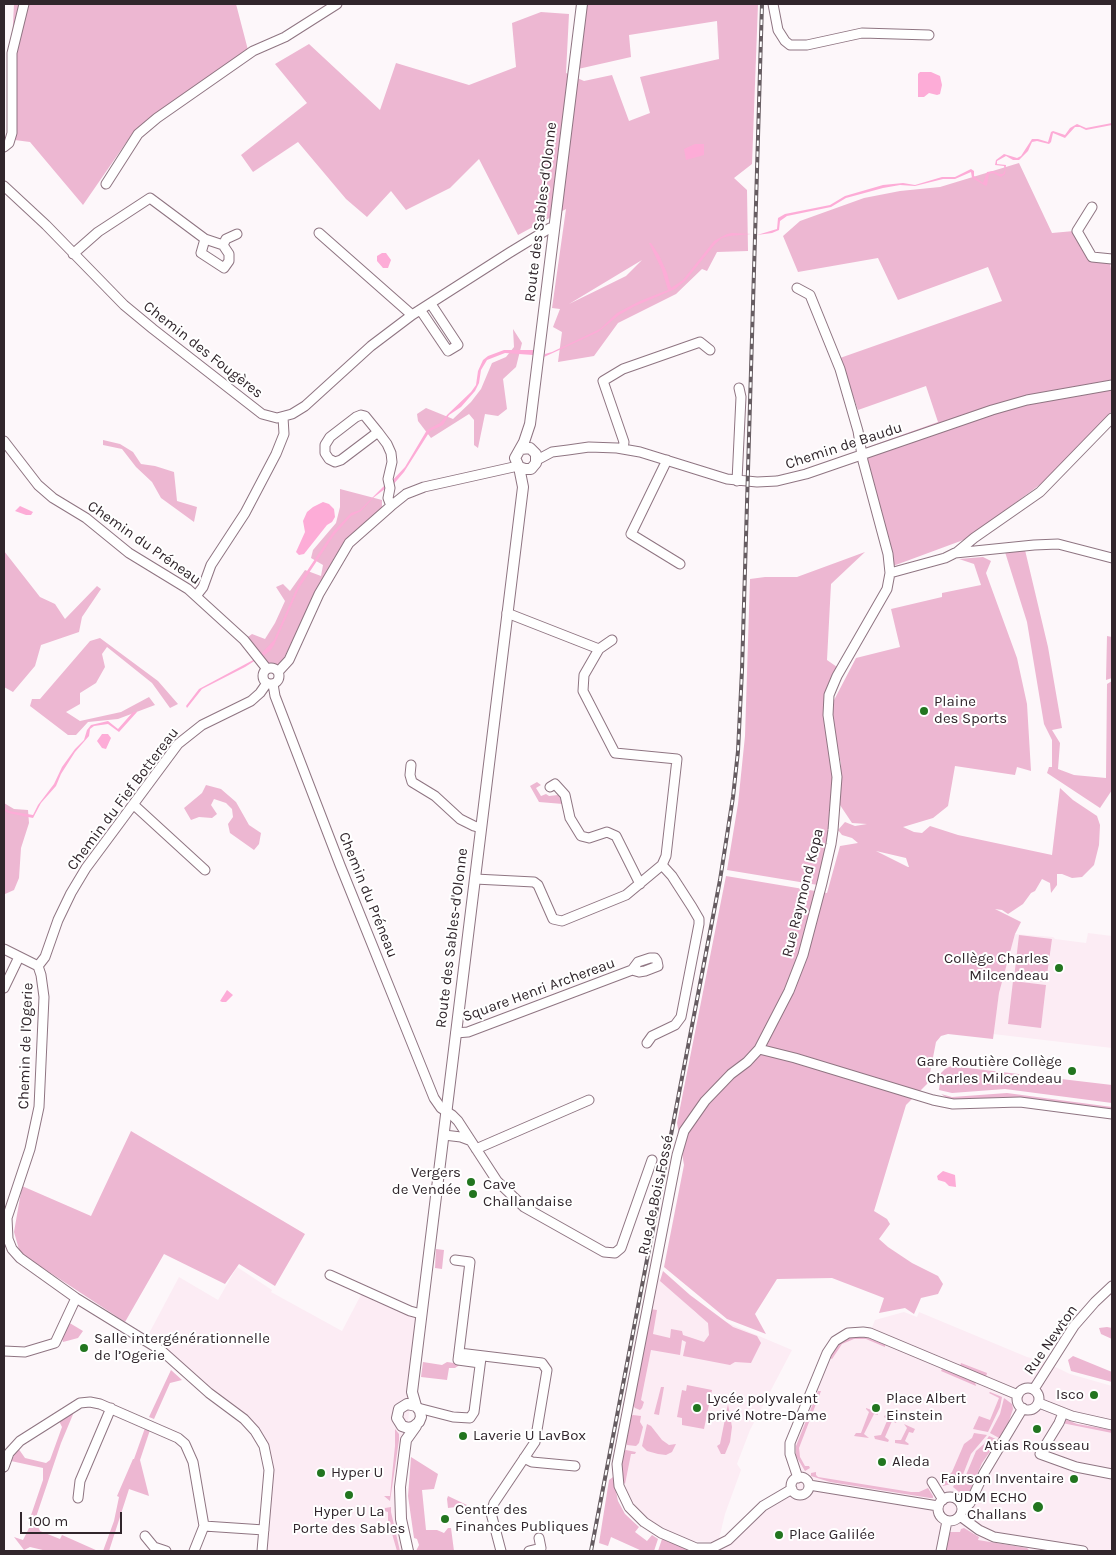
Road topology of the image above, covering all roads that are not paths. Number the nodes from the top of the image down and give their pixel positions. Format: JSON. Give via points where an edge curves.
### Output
{"nodes":[{"id":1,"x":24,"y":4,"type":"edge"},
{"id":2,"x":337,"y":4,"type":"edge"},
{"id":3,"x":582,"y":4,"type":"edge"},
{"id":4,"x":773,"y":4,"type":"edge"},
{"id":5,"x":930,"y":35,"type":"dead end"},
{"id":6,"x":4,"y":147,"type":"edge"},
{"id":7,"x":106,"y":184,"type":"dead end"},
{"id":8,"x":4,"y":186,"type":"edge"},
{"id":9,"x":1092,"y":207,"type":"dead end"},
{"id":10,"x":554,"y":228,"type":"junction"},
{"id":11,"x":319,"y":232,"type":"dead end"},
{"id":12,"x":237,"y":234,"type":"dead end"},
{"id":13,"x":205,"y":239,"type":"junction"},
{"id":14,"x":222,"y":245,"type":"junction"},
{"id":15,"x":73,"y":254,"type":"junction"},
{"id":16,"x":1112,"y":260,"type":"edge"},
{"id":17,"x":797,"y":288,"type":"dead end"},
{"id":18,"x":431,"y":304,"type":"junction"},
{"id":19,"x":417,"y":313,"type":"junction"},
{"id":20,"x":710,"y":350,"type":"dead end"},
{"id":21,"x":1112,"y":386,"type":"edge"},
{"id":22,"x":739,"y":388,"type":"dead end"},
{"id":23,"x":284,"y":417,"type":"junction"},
{"id":24,"x":1112,"y":418,"type":"edge"},
{"id":25,"x":530,"y":424,"type":"junction"},
{"id":26,"x":378,"y":432,"type":"junction"},
{"id":27,"x":4,"y":441,"type":"edge"},
{"id":28,"x":623,"y":449,"type":"junction"},
{"id":29,"x":862,"y":455,"type":"junction"},
{"id":30,"x":534,"y":457,"type":"junction"},
{"id":31,"x":518,"y":460,"type":"junction"},
{"id":32,"x":667,"y":460,"type":"junction"},
{"id":33,"x":737,"y":481,"type":"junction"},
{"id":34,"x":523,"y":487,"type":"junction"},
{"id":35,"x":391,"y":506,"type":"junction"},
{"id":36,"x":956,"y":553,"type":"junction"},
{"id":37,"x":1112,"y":558,"type":"edge"},
{"id":38,"x":680,"y":564,"type":"dead end"},
{"id":39,"x":890,"y":573,"type":"junction"},
{"id":40,"x":196,"y":596,"type":"junction"},
{"id":41,"x":507,"y":613,"type":"junction"},
{"id":42,"x":612,"y":640,"type":"dead end"},
{"id":43,"x":599,"y":649,"type":"junction"},
{"id":44,"x":267,"y":669,"type":"junction"},
{"id":45,"x":278,"y":672,"type":"junction"},
{"id":46,"x":270,"y":683,"type":"junction"},
{"id":47,"x":411,"y":765,"type":"dead end"},
{"id":48,"x":550,"y":787,"type":"dead end"},
{"id":49,"x":134,"y":805,"type":"junction"},
{"id":50,"x":481,"y":828,"type":"junction"},
{"id":51,"x":662,"y":865,"type":"junction"},
{"id":52,"x":206,"y":870,"type":"dead end"},
{"id":53,"x":474,"y":879,"type":"junction"},
{"id":54,"x":640,"y":884,"type":"junction"},
{"id":55,"x":4,"y":950,"type":"edge"},
{"id":56,"x":19,"y":957,"type":"junction"},
{"id":57,"x":38,"y":966,"type":"junction"},
{"id":58,"x":632,"y":970,"type":"dead end"},
{"id":59,"x":4,"y":988,"type":"edge"},
{"id":60,"x":456,"y":1033,"type":"junction"},
{"id":61,"x":647,"y":1043,"type":"dead end"},
{"id":62,"x":759,"y":1049,"type":"junction"},
{"id":63,"x":589,"y":1100,"type":"dead end"},
{"id":64,"x":447,"y":1112,"type":"junction"},
{"id":65,"x":1112,"y":1114,"type":"edge"},
{"id":66,"x":444,"y":1135,"type":"junction"},
{"id":67,"x":470,"y":1140,"type":"junction"},
{"id":68,"x":476,"y":1149,"type":"junction"},
{"id":69,"x":652,"y":1160,"type":"dead end"},
{"id":70,"x":455,"y":1260,"type":"dead end"},
{"id":71,"x":330,"y":1275,"type":"dead end"},
{"id":72,"x":1112,"y":1286,"type":"edge"},
{"id":73,"x":76,"y":1298,"type":"junction"},
{"id":74,"x":421,"y":1314,"type":"junction"},
{"id":75,"x":4,"y":1351,"type":"edge"},
{"id":76,"x":481,"y":1359,"type":"junction"},
{"id":77,"x":1034,"y":1389,"type":"junction"},
{"id":78,"x":412,"y":1392,"type":"junction"},
{"id":79,"x":1018,"y":1395,"type":"junction"},
{"id":80,"x":1039,"y":1403,"type":"junction"},
{"id":81,"x":402,"y":1406,"type":"junction"},
{"id":82,"x":417,"y":1407,"type":"junction"},
{"id":83,"x":111,"y":1408,"type":"junction"},
{"id":84,"x":1023,"y":1408,"type":"junction"},
{"id":85,"x":1063,"y":1413,"type":"junction"},
{"id":86,"x":441,"y":1414,"type":"junction"},
{"id":87,"x":400,"y":1424,"type":"junction"},
{"id":88,"x":417,"y":1424,"type":"junction"},
{"id":89,"x":1112,"y":1425,"type":"edge"},
{"id":90,"x":406,"y":1440,"type":"junction"},
{"id":91,"x":524,"y":1458,"type":"junction"},
{"id":92,"x":4,"y":1466,"type":"edge"},
{"id":93,"x":575,"y":1466,"type":"dead end"},
{"id":94,"x":1112,"y":1474,"type":"edge"},
{"id":95,"x":798,"y":1478,"type":"junction"},
{"id":96,"x":932,"y":1482,"type":"dead end"},
{"id":97,"x":809,"y":1485,"type":"junction"},
{"id":98,"x":978,"y":1486,"type":"junction"},
{"id":99,"x":792,"y":1489,"type":"junction"},
{"id":100,"x":78,"y":1498,"type":"dead end"},
{"id":101,"x":957,"y":1500,"type":"junction"},
{"id":102,"x":941,"y":1503,"type":"junction"},
{"id":103,"x":961,"y":1513,"type":"junction"},
{"id":104,"x":947,"y":1521,"type":"junction"},
{"id":105,"x":204,"y":1526,"type":"junction"},
{"id":106,"x":264,"y":1530,"type":"junction"},
{"id":107,"x":145,"y":1536,"type":"dead end"},
{"id":108,"x":539,"y":1538,"type":"dead end"},
{"id":109,"x":1038,"y":1548,"type":"edge"},
{"id":110,"x":714,"y":1549,"type":"edge"},
{"id":111,"x":166,"y":1551,"type":"edge"},
{"id":112,"x":194,"y":1551,"type":"edge"},
{"id":113,"x":262,"y":1551,"type":"edge"},
{"id":114,"x":408,"y":1551,"type":"edge"},
{"id":115,"x":501,"y":1551,"type":"edge"},
{"id":116,"x":529,"y":1551,"type":"edge"},
{"id":117,"x":941,"y":1551,"type":"edge"},
{"id":118,"x":1083,"y":1551,"type":"edge"}],
"edges":[{"from":1,"to":6,"type":"street","via":[[12,54],[12,133]]},
{"from":2,"to":7,"type":"street","via":[[284,37],[252,51],[157,118],[138,134]]},
{"from":3,"to":10,"type":"main road","name":"Route des Sables-d'Olonne"},
{"from":4,"to":5,"type":"street","via":[[778,30],[790,45],[806,45],[862,33]]},
{"from":8,"to":15,"type":"street","name":"Chemin des Fougères"},
{"from":9,"to":16,"type":"street","via":[[1078,231],[1092,257]]},
{"from":10,"to":18,"type":"street"},
{"from":10,"to":25,"type":"main road","name":"Route des Sables-d'Olonne"},
{"from":11,"to":19,"type":"street"},
{"from":12,"to":14,"type":"street"},
{"from":13,"to":14,"type":"street"},
{"from":13,"to":14,"type":"street","via":[[201,253],[224,268],[229,254]]},
{"from":13,"to":15,"type":"street","via":[[150,198],[98,232]]},
{"from":15,"to":23,"type":"street","name":"Chemin des Fougères","via":[[124,305],[262,414]]},
{"from":17,"to":29,"type":"street","name":"Rue Raymond Kopa","via":[[810,295],[840,369]]},
{"from":18,"to":19,"type":"street"},
{"from":18,"to":19,"type":"street","via":[[458,345],[448,351]]},
{"from":19,"to":23,"type":"street","via":[[371,346],[305,406]]},
{"from":20,"to":28,"type":"street","via":[[700,342],[623,369],[603,381],[624,442]]},
{"from":21,"to":29,"type":"street","name":"Chemin de Baudu","via":[[1027,400]]},
{"from":22,"to":33,"type":"street"},
{"from":23,"to":40,"type":"street","via":[[284,434],[276,454],[245,513],[211,564],[203,587]]},
{"from":24,"to":36,"type":"street","via":[[1040,492]]},
{"from":25,"to":30,"type":"main road","name":"Route des Sables-d'Olonne"},
{"from":25,"to":31,"type":"main road","name":"Route des Sables-d'Olonne"},
{"from":26,"to":26,"type":"street","via":[[361,415],[330,437],[325,453],[335,462],[341,460]]},
{"from":26,"to":35,"type":"street","via":[[391,453],[388,498]]},
{"from":27,"to":40,"type":"street","name":"Chemin du Préneau","via":[[38,485],[53,498]]},
{"from":28,"to":30,"type":"street","name":"Chemin de Baudu","via":[[589,447]]},
{"from":28,"to":32,"type":"street","name":"Chemin de Baudu"},
{"from":29,"to":33,"type":"street","name":"Chemin de Baudu","via":[[789,479]]},
{"from":29,"to":39,"type":"street","name":"Rue Raymond Kopa","via":[[884,534]]},
{"from":30,"to":31,"type":"main road","via":[[527,448]]},
{"from":30,"to":31,"type":"main road","via":[[525,469]]},
{"from":30,"to":34,"type":"main road","name":"Route des Sables-d'Olonne"},
{"from":31,"to":34,"type":"main road","name":"Route des Sables-d'Olonne"},
{"from":31,"to":35,"type":"street","via":[[500,469],[415,490]]},
{"from":32,"to":33,"type":"street","name":"Chemin de Baudu"},
{"from":32,"to":38,"type":"street","via":[[631,534]]},
{"from":34,"to":41,"type":"main road","name":"Route des Sables-d'Olonne"},
{"from":35,"to":45,"type":"street","via":[[349,543],[320,594],[289,660]]},
{"from":36,"to":37,"type":"street","via":[[1058,544]]},
{"from":36,"to":39,"type":"street"},
{"from":39,"to":62,"type":"street","name":"Rue Raymond Kopa","via":[[887,589],[837,676],[830,696],[828,715],[836,777],[831,844],[800,964]]},
{"from":40,"to":44,"type":"street","name":"Chemin du Préneau","via":[[244,640]]},
{"from":41,"to":43,"type":"street"},
{"from":41,"to":50,"type":"main road","name":"Route des Sables-d'Olonne"},
{"from":42,"to":43,"type":"street"},
{"from":43,"to":51,"type":"street","via":[[584,675],[583,691],[615,753],[677,760],[666,856]]},
{"from":44,"to":45,"type":"street","via":[[274,668]]},
{"from":44,"to":46,"type":"street","via":[[263,676]]},
{"from":45,"to":46,"type":"street","via":[[278,679]]},
{"from":46,"to":49,"type":"street","name":"Chemin du Fief Bottereau","via":[[251,700],[214,718],[178,744]]},
{"from":46,"to":64,"type":"street","name":"Chemin du Préneau","via":[[434,1098]]},
{"from":47,"to":50,"type":"street","via":[[412,782],[435,796],[460,819]]},
{"from":48,"to":54,"type":"street","via":[[555,784],[565,795],[570,818],[581,836],[589,838],[607,832],[616,836]]},
{"from":49,"to":52,"type":"street"},
{"from":49,"to":57,"type":"street","name":"Chemin du Fief Bottereau","via":[[71,893],[45,957]]},
{"from":50,"to":53,"type":"main road","name":"Route des Sables-d'Olonne"},
{"from":51,"to":54,"type":"street"},
{"from":51,"to":61,"type":"street","via":[[692,907],[699,924],[681,1017],[674,1025],[652,1036]]},
{"from":53,"to":54,"type":"street","via":[[534,882],[553,918],[562,921],[626,895]]},
{"from":53,"to":60,"type":"main road","name":"Route des Sables-d'Olonne"},
{"from":55,"to":56,"type":"street","name":"Chemin de l'Ogerie"},
{"from":56,"to":57,"type":"street","name":"Chemin de l'Ogerie"},
{"from":56,"to":59,"type":"street"},
{"from":57,"to":73,"type":"street","name":"Chemin de l'Ogerie","via":[[44,997],[39,1107],[30,1149],[7,1218],[8,1239],[20,1258]]},
{"from":58,"to":60,"type":"street","name":"Square Henri Archereau","via":[[468,1032]]},
{"from":60,"to":64,"type":"main road","name":"Route des Sables-d'Olonne"},
{"from":62,"to":65,"type":"street","via":[[953,1104],[1020,1102]]},
{"from":62,"to":110,"type":"street","name":"Rue de Bois Fossé","via":[[704,1101],[680,1142],[618,1464],[619,1486],[629,1508],[644,1522],[696,1548]]},
{"from":63,"to":68,"type":"street"},
{"from":64,"to":66,"type":"main road","name":"Route des Sables-d'Olonne"},
{"from":64,"to":67,"type":"street","name":"Chemin du Préneau","via":[[458,1121]]},
{"from":66,"to":67,"type":"street"},
{"from":66,"to":74,"type":"main road","name":"Route des Sables-d'Olonne"},
{"from":67,"to":68,"type":"street","name":"Chemin du Préneau"},
{"from":68,"to":69,"type":"street","name":"Chemin du Préneau","via":[[497,1181],[524,1207],[611,1254],[621,1248]]},
{"from":70,"to":76,"type":"street","via":[[470,1262],[458,1360]]},
{"from":71,"to":74,"type":"street"},
{"from":72,"to":77,"type":"street","name":"Rue Newton","via":[[1074,1326]]},
{"from":73,"to":75,"type":"street","via":[[55,1343],[25,1352]]},
{"from":73,"to":106,"type":"street","name":"Chemin de l'Ogerie","via":[[162,1350],[259,1435],[269,1470]]},
{"from":74,"to":78,"type":"main road","name":"Route des Sables-d'Olonne"},
{"from":76,"to":86,"type":"street","via":[[473,1416],[467,1419]]},
{"from":76,"to":91,"type":"street","via":[[544,1364],[548,1370],[535,1442]]},
{"from":77,"to":79,"type":"street","via":[[1022,1390]]},
{"from":77,"to":80,"type":"street","via":[[1040,1398]]},
{"from":78,"to":81,"type":"main road","name":"Route des Sables-d'Olonne"},
{"from":78,"to":82,"type":"main road","name":"Route des Sables-d'Olonne"},
{"from":79,"to":84,"type":"street"},
{"from":79,"to":95,"type":"street","via":[[870,1334],[848,1333],[835,1341],[827,1353],[790,1443]]},
{"from":80,"to":84,"type":"street","via":[[1029,1410]]},
{"from":80,"to":85,"type":"street"},
{"from":81,"to":82,"type":"main road","via":[[410,1404]]},
{"from":81,"to":87,"type":"main road","via":[[397,1414]]},
{"from":82,"to":86,"type":"street"},
{"from":82,"to":88,"type":"main road","via":[[421,1414]]},
{"from":83,"to":92,"type":"street","via":[[90,1402],[76,1406],[15,1444]]},
{"from":83,"to":100,"type":"street","via":[[80,1481]]},
{"from":83,"to":105,"type":"street","via":[[185,1444],[193,1462]]},
{"from":84,"to":98,"type":"street"},
{"from":85,"to":89,"type":"street"},
{"from":85,"to":94,"type":"street","via":[[1040,1454],[1076,1467]]},
{"from":86,"to":88,"type":"street"},
{"from":87,"to":88,"type":"main road","via":[[408,1428]]},
{"from":87,"to":90,"type":"main road"},
{"from":88,"to":90,"type":"main road"},
{"from":90,"to":114,"type":"main road","via":[[399,1499]]},
{"from":91,"to":93,"type":"street","via":[[532,1462]]},
{"from":91,"to":115,"type":"street","via":[[494,1503],[491,1513]]},
{"from":95,"to":97,"type":"street","via":[[804,1478]]},
{"from":95,"to":99,"type":"street","via":[[792,1483]]},
{"from":96,"to":102,"type":"street"},
{"from":97,"to":99,"type":"street","via":[[802,1495]]},
{"from":97,"to":102,"type":"street"},
{"from":98,"to":101,"type":"street","via":[[968,1498]]},
{"from":98,"to":103,"type":"street"},
{"from":99,"to":110,"type":"street","name":"Rue de Bois Fossé","via":[[763,1506]]},
{"from":101,"to":102,"type":"street","via":[[950,1498]]},
{"from":101,"to":103,"type":"street"},
{"from":102,"to":104,"type":"street","via":[[939,1515]]},
{"from":103,"to":104,"type":"street","via":[[955,1520]]},
{"from":103,"to":109,"type":"street","via":[[979,1530],[994,1537]]},
{"from":104,"to":117,"type":"street"},
{"from":105,"to":106,"type":"street"},
{"from":105,"to":112,"type":"street"},
{"from":106,"to":113,"type":"street","name":"Chemin de l'Ogerie"},
{"from":107,"to":111,"type":"street","via":[[154,1547]]},
{"from":108,"to":116,"type":"street","via":[[541,1548]]},
{"from":109,"to":118,"type":"street"}]}
